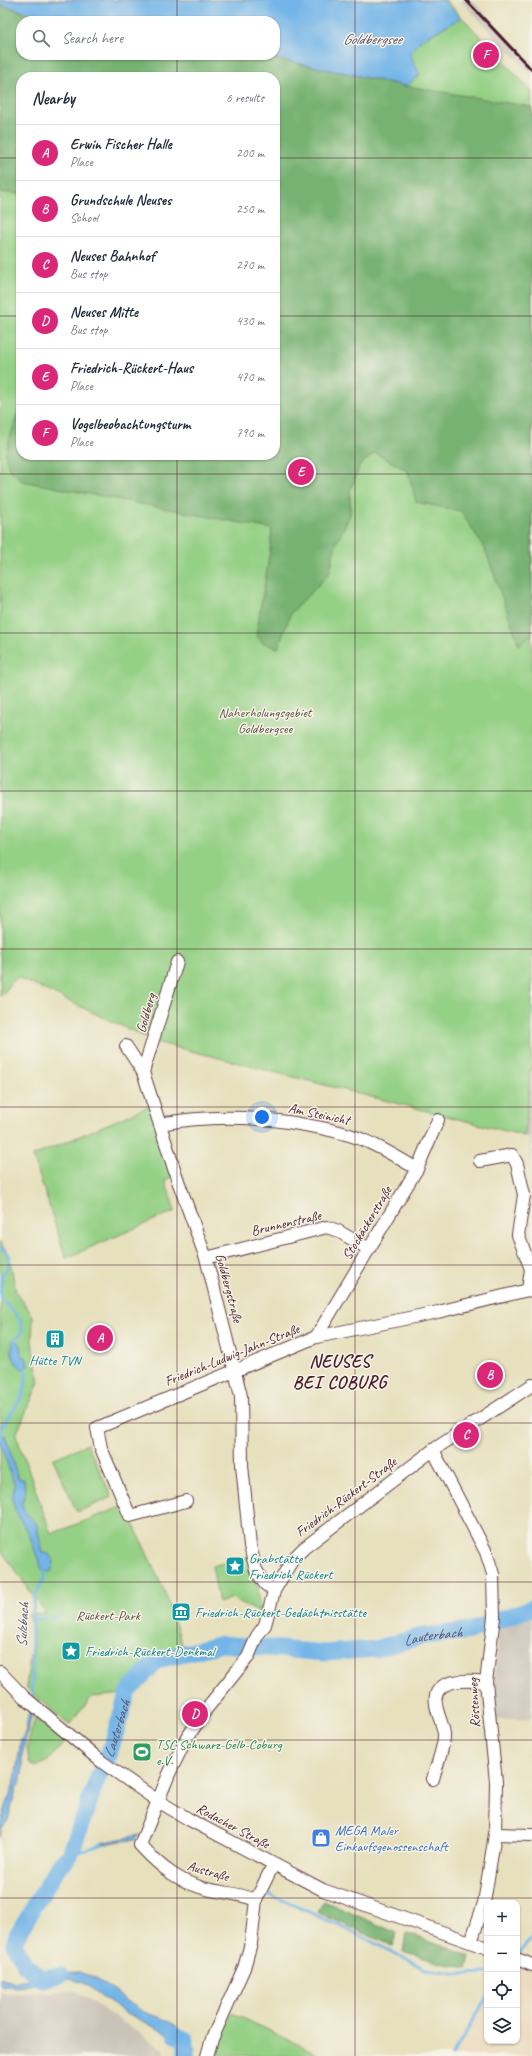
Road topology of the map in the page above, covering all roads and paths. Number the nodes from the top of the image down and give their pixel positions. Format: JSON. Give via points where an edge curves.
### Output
{"nodes":[{"id":1,"x":177,"y":962,"type":"dead end"},
{"id":2,"x":126,"y":1046,"type":"dead end"},
{"id":3,"x":143,"y":1072,"type":"junction"},
{"id":4,"x":438,"y":1120,"type":"dead end"},
{"id":5,"x":160,"y":1124,"type":"junction"},
{"id":6,"x":480,"y":1162,"type":"dead end"},
{"id":7,"x":417,"y":1169,"type":"junction"},
{"id":8,"x":369,"y":1249,"type":"junction"},
{"id":9,"x":206,"y":1258,"type":"junction"},
{"id":10,"x":530,"y":1291,"type":"edge"},
{"id":11,"x":316,"y":1337,"type":"junction"},
{"id":12,"x":235,"y":1370,"type":"junction"},
{"id":13,"x":532,"y":1385,"type":"edge"},
{"id":14,"x":433,"y":1450,"type":"junction"},
{"id":15,"x":186,"y":1501,"type":"dead end"},
{"id":16,"x":274,"y":1591,"type":"junction"},
{"id":17,"x":1,"y":1679,"type":"edge"},
{"id":18,"x":486,"y":1682,"type":"junction"},
{"id":19,"x":434,"y":1779,"type":"dead end"},
{"id":20,"x":158,"y":1801,"type":"junction"},
{"id":21,"x":495,"y":1834,"type":"junction"},
{"id":22,"x":532,"y":1835,"type":"edge"},
{"id":23,"x":273,"y":1865,"type":"junction"},
{"id":24,"x":258,"y":1895,"type":"junction"},
{"id":25,"x":471,"y":1942,"type":"junction"},
{"id":26,"x":484,"y":1947,"type":"edge"},
{"id":27,"x":207,"y":2056,"type":"edge"}],
"edges":[{"from":1,"to":3,"type":"street","name":"Goldberg"},
{"from":2,"to":3,"type":"street","name":"Goldbergstraße"},
{"from":3,"to":5,"type":"street","name":"Goldbergstraße"},
{"from":4,"to":7,"type":"street","name":"Stockäckerstraße"},
{"from":5,"to":7,"type":"street","name":"Am Steinicht","via":[[208,1117],[278,1120],[360,1138]]},
{"from":5,"to":9,"type":"street","name":"Goldbergstraße"},
{"from":6,"to":10,"type":"street","via":[[512,1155],[517,1164],[524,1195],[518,1235],[531,1269]]},
{"from":7,"to":8,"type":"street","name":"Stockäckerstraße"},
{"from":8,"to":9,"type":"street","name":"Brunnenstraße","via":[[327,1227]]},
{"from":8,"to":11,"type":"street","name":"Stockäckerstraße"},
{"from":9,"to":12,"type":"street","name":"Goldbergstraße"},
{"from":10,"to":11,"type":"street","name":"Friedrich-Ludwig-Jahn-Straße"},
{"from":11,"to":12,"type":"street","name":"Friedrich-Ludwig-Jahn-Straße"},
{"from":12,"to":15,"type":"street","name":"Friedrich-Ludwig-Jahn-Straße","via":[[96,1428],[101,1448],[130,1516]]},
{"from":12,"to":16,"type":"street","name":"Goldbergstraße","via":[[241,1396],[242,1465],[250,1546],[256,1570],[265,1584]]},
{"from":13,"to":14,"type":"street","name":"Friedrich-Rückert-Straße"},
{"from":14,"to":16,"type":"street","name":"Friedrich-Rückert-Straße","via":[[304,1548],[293,1559]]},
{"from":14,"to":18,"type":"street","name":"Röstenweg","via":[[486,1552],[493,1574],[494,1620]]},
{"from":16,"to":20,"type":"street","name":"Friedrich-Rückert-Straße","via":[[265,1625],[257,1636],[252,1651],[207,1708],[185,1741]]},
{"from":17,"to":20,"type":"street","name":"Rodacher Straße","via":[[106,1764]]},
{"from":18,"to":19,"type":"street","via":[[455,1680],[438,1692],[435,1703],[444,1735]]},
{"from":18,"to":21,"type":"street","name":"Röstenweg","via":[[496,1782]]},
{"from":20,"to":23,"type":"street","name":"Rodacher Straße"},
{"from":20,"to":24,"type":"street","name":"Austraße","via":[[142,1840],[156,1863],[191,1885],[242,1895]]},
{"from":21,"to":22,"type":"street"},
{"from":21,"to":25,"type":"street","name":"Röstenweg","via":[[484,1903]]},
{"from":23,"to":24,"type":"street"},
{"from":23,"to":25,"type":"street","name":"Rodacher Straße","via":[[323,1890]]},
{"from":24,"to":27,"type":"street","via":[[248,1957]]},
{"from":25,"to":26,"type":"street","name":"Rodacher Straße"}]}
